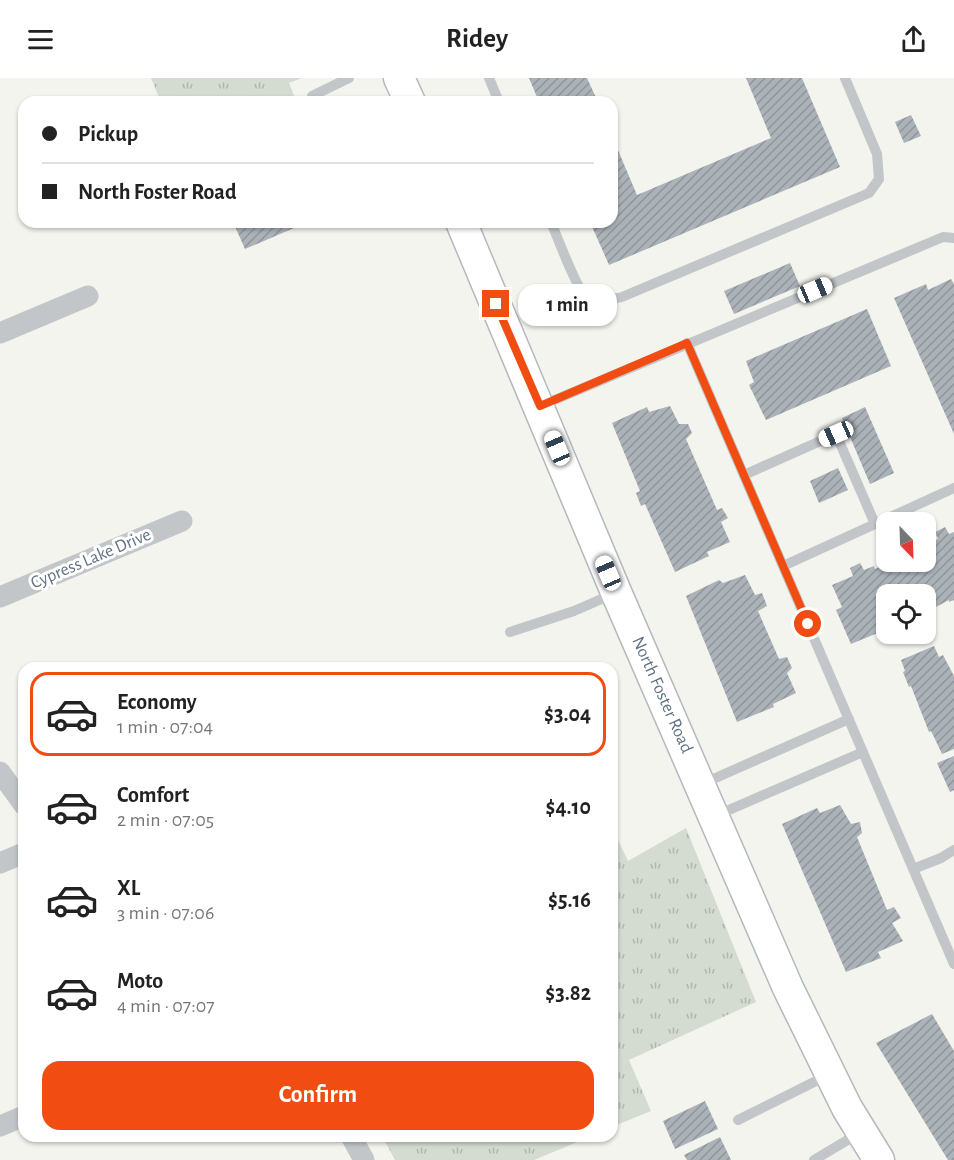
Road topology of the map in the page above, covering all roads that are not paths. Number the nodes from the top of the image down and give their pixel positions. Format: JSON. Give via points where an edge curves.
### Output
{"nodes":[{"id":1,"x":349,"y":78,"type":"edge"},
{"id":2,"x":399,"y":78,"type":"edge"},
{"id":3,"x":489,"y":78,"type":"edge"},
{"id":4,"x":845,"y":78,"type":"edge"},
{"id":5,"x":312,"y":96,"type":"edge"},
{"id":6,"x":407,"y":96,"type":"edge"},
{"id":7,"x":496,"y":96,"type":"edge"},
{"id":8,"x":464,"y":228,"type":"edge"},
{"id":9,"x":554,"y":228,"type":"edge"},
{"id":10,"x":954,"y":238,"type":"edge"},
{"id":11,"x":88,"y":296,"type":"dead end"},
{"id":12,"x":0,"y":333,"type":"edge"},
{"id":13,"x":687,"y":343,"type":"junction"},
{"id":14,"x":540,"y":406,"type":"junction"},
{"id":15,"x":744,"y":475,"type":"junction"},
{"id":16,"x":954,"y":488,"type":"edge"},
{"id":17,"x":182,"y":521,"type":"dead end"},
{"id":18,"x":875,"y":524,"type":"junction"},
{"id":19,"x":783,"y":566,"type":"junction"},
{"id":20,"x":616,"y":592,"type":"junction"},
{"id":21,"x":0,"y":597,"type":"edge"},
{"id":22,"x":510,"y":632,"type":"dead end"},
{"id":23,"x":849,"y":718,"type":"junction"},
{"id":24,"x":863,"y":752,"type":"junction"},
{"id":25,"x":0,"y":772,"type":"edge"},
{"id":26,"x":701,"y":785,"type":"junction"},
{"id":27,"x":18,"y":797,"type":"edge"},
{"id":28,"x":715,"y":816,"type":"junction"},
{"id":29,"x":954,"y":850,"type":"edge"},
{"id":30,"x":18,"y":856,"type":"edge"},
{"id":31,"x":0,"y":863,"type":"edge"},
{"id":32,"x":914,"y":869,"type":"junction"},
{"id":33,"x":954,"y":964,"type":"edge"},
{"id":34,"x":830,"y":1074,"type":"junction"},
{"id":35,"x":18,"y":1118,"type":"edge"},
{"id":36,"x":738,"y":1120,"type":"dead end"},
{"id":37,"x":0,"y":1126,"type":"edge"},
{"id":38,"x":861,"y":1131,"type":"junction"},
{"id":39,"x":354,"y":1142,"type":"edge"},
{"id":40,"x":364,"y":1160,"type":"edge"},
{"id":41,"x":814,"y":1160,"type":"edge"},
{"id":42,"x":879,"y":1160,"type":"edge"}],
"edges":[{"from":1,"to":5,"type":"lane"},
{"from":2,"to":6,"type":"main road"},
{"from":3,"to":7,"type":"lane"},
{"from":4,"to":9,"type":"lane","via":[[877,154],[879,179],[869,193],[610,300],[593,298],[582,291]]},
{"from":8,"to":14,"type":"main road","name":"North Foster Road"},
{"from":10,"to":13,"type":"lane","via":[[943,237]]},
{"from":11,"to":12,"type":"street"},
{"from":13,"to":14,"type":"lane"},
{"from":13,"to":15,"type":"lane"},
{"from":14,"to":20,"type":"main road","name":"North Foster Road"},
{"from":15,"to":18,"type":"lane","via":[[836,434]]},
{"from":15,"to":19,"type":"lane"},
{"from":16,"to":18,"type":"lane"},
{"from":17,"to":21,"type":"street","name":"Cypress Lake Drive"},
{"from":18,"to":19,"type":"lane"},
{"from":19,"to":23,"type":"lane"},
{"from":20,"to":22,"type":"lane"},
{"from":20,"to":26,"type":"main road","name":"North Foster Road"},
{"from":23,"to":24,"type":"lane"},
{"from":23,"to":26,"type":"lane"},
{"from":24,"to":28,"type":"lane"},
{"from":24,"to":32,"type":"lane"},
{"from":25,"to":27,"type":"street"},
{"from":26,"to":28,"type":"main road","name":"North Foster Road"},
{"from":28,"to":34,"type":"main road","name":"North Foster Road","via":[[788,988]]},
{"from":29,"to":32,"type":"lane"},
{"from":30,"to":31,"type":"street"},
{"from":32,"to":33,"type":"lane"},
{"from":34,"to":36,"type":"lane"},
{"from":34,"to":38,"type":"main road","name":"North Foster Road"},
{"from":35,"to":37,"type":"street"},
{"from":38,"to":41,"type":"lane"},
{"from":38,"to":42,"type":"main road","name":"North Foster Road"},
{"from":39,"to":40,"type":"street"}]}
